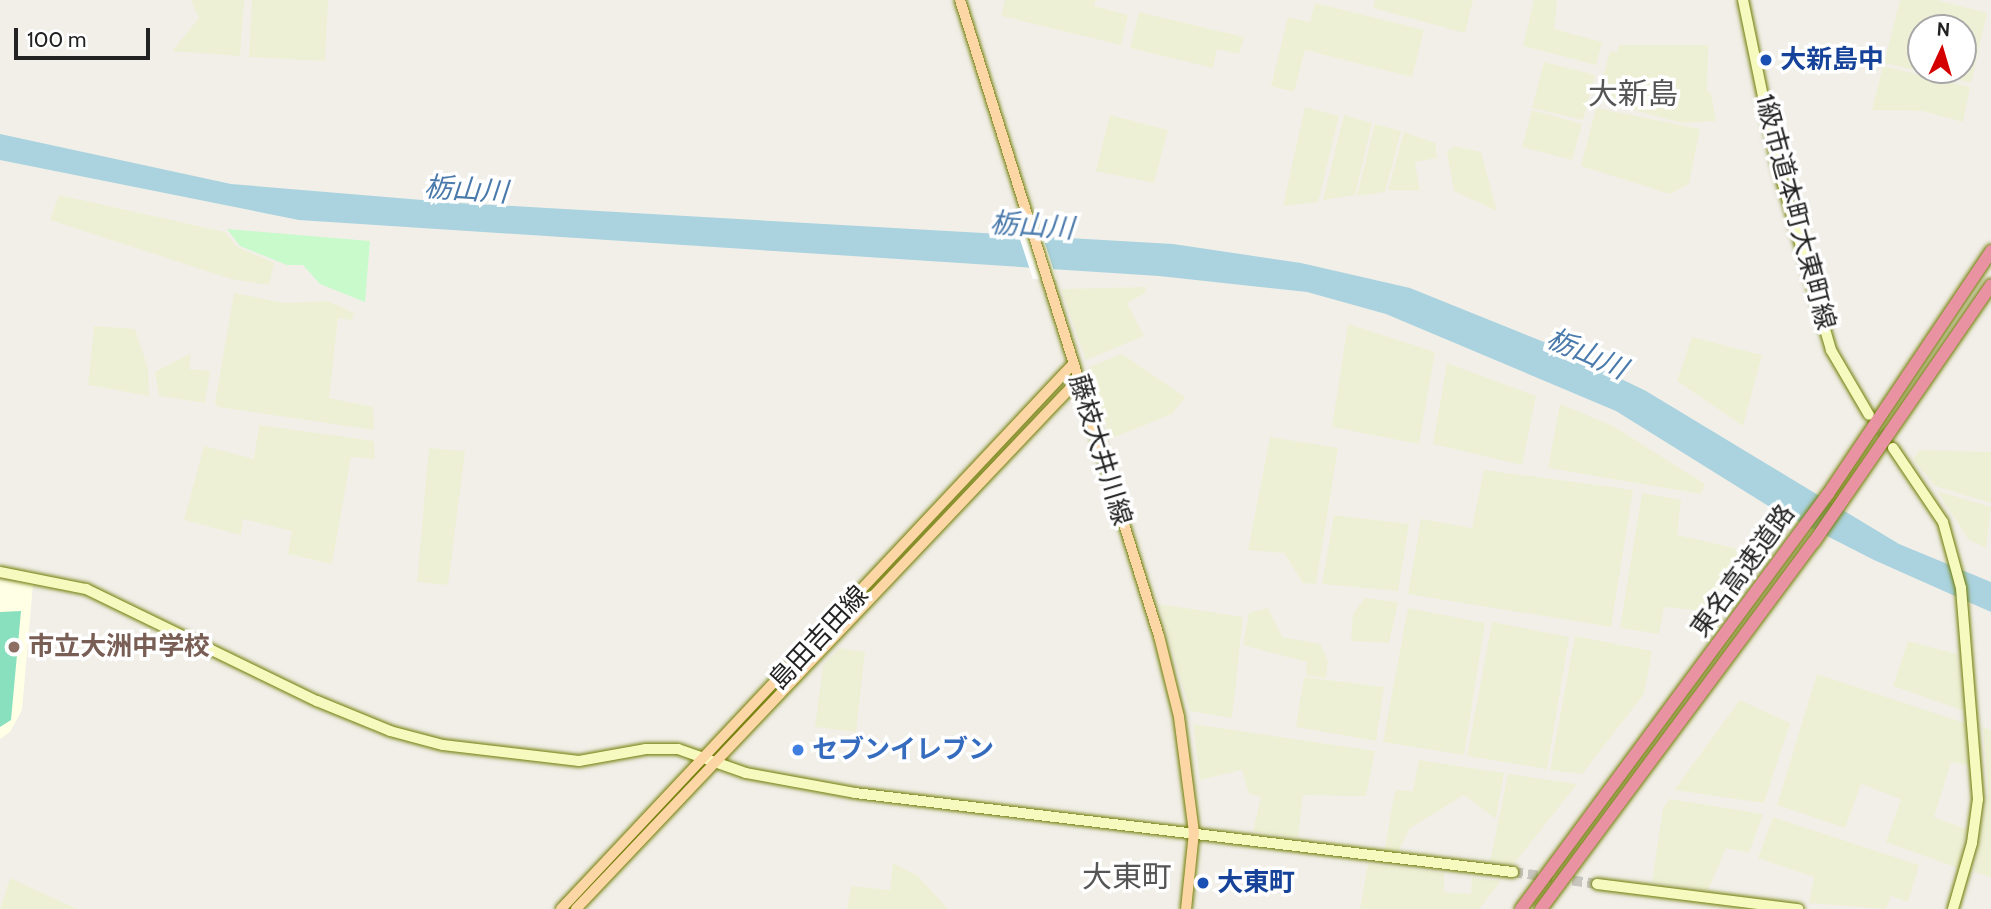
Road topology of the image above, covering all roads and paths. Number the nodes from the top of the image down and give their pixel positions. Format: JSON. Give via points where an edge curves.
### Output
{"nodes":[{"id":1,"x":960,"y":0,"type":"edge"},
{"id":2,"x":1743,"y":0,"type":"edge"},
{"id":3,"x":1991,"y":251,"type":"edge"},
{"id":4,"x":1991,"y":285,"type":"edge"},
{"id":5,"x":1073,"y":364,"type":"junction"},
{"id":6,"x":1078,"y":380,"type":"junction"},
{"id":7,"x":1869,"y":415,"type":"tunnel mouth"},
{"id":8,"x":1893,"y":448,"type":"tunnel mouth"},
{"id":9,"x":0,"y":572,"type":"edge"},
{"id":10,"x":711,"y":758,"type":"junction"},
{"id":11,"x":1194,"y":832,"type":"junction"},
{"id":12,"x":1513,"y":872,"type":"tunnel mouth"},
{"id":13,"x":1597,"y":884,"type":"tunnel mouth"},
{"id":14,"x":561,"y":909,"type":"edge"},
{"id":15,"x":576,"y":909,"type":"edge"},
{"id":16,"x":1186,"y":909,"type":"edge"},
{"id":17,"x":1521,"y":909,"type":"edge"},
{"id":18,"x":1541,"y":909,"type":"edge"},
{"id":19,"x":1798,"y":909,"type":"edge"},
{"id":20,"x":1953,"y":909,"type":"edge"}],
"edges":[{"from":1,"to":5,"type":"main road","name":"藤枝大井川線"},
{"from":2,"to":7,"type":"street","name":"1級市道本町大東町線","via":[[1777,164],[1831,350]]},
{"from":3,"to":17,"type":"highway","name":"東名高速道路","via":[[1828,494]]},
{"from":4,"to":18,"type":"highway","name":"東名高速道路","via":[[1814,542]]},
{"from":5,"to":6,"type":"main road","name":"藤枝大井川線"},
{"from":5,"to":10,"type":"main road","name":"島田吉田線","via":[[995,443]]},
{"from":6,"to":10,"type":"main road","name":"島田吉田線"},
{"from":6,"to":11,"type":"main road","name":"藤枝大井川線","via":[[1163,649],[1189,768]]},
{"from":8,"to":20,"type":"street","via":[[1935,508],[1955,553],[1965,619],[1978,799],[1972,843]]},
{"from":9,"to":10,"type":"street","via":[[86,590],[317,701],[400,735],[443,745],[579,761],[661,748]]},
{"from":10,"to":11,"type":"street","via":[[746,773],[855,793]]},
{"from":10,"to":14,"type":"main road","name":"島田吉田線"},
{"from":10,"to":15,"type":"main road","name":"島田吉田線"},
{"from":11,"to":12,"type":"street"},
{"from":11,"to":16,"type":"main road","name":"藤枝大井川線"},
{"from":13,"to":19,"type":"street"}]}
